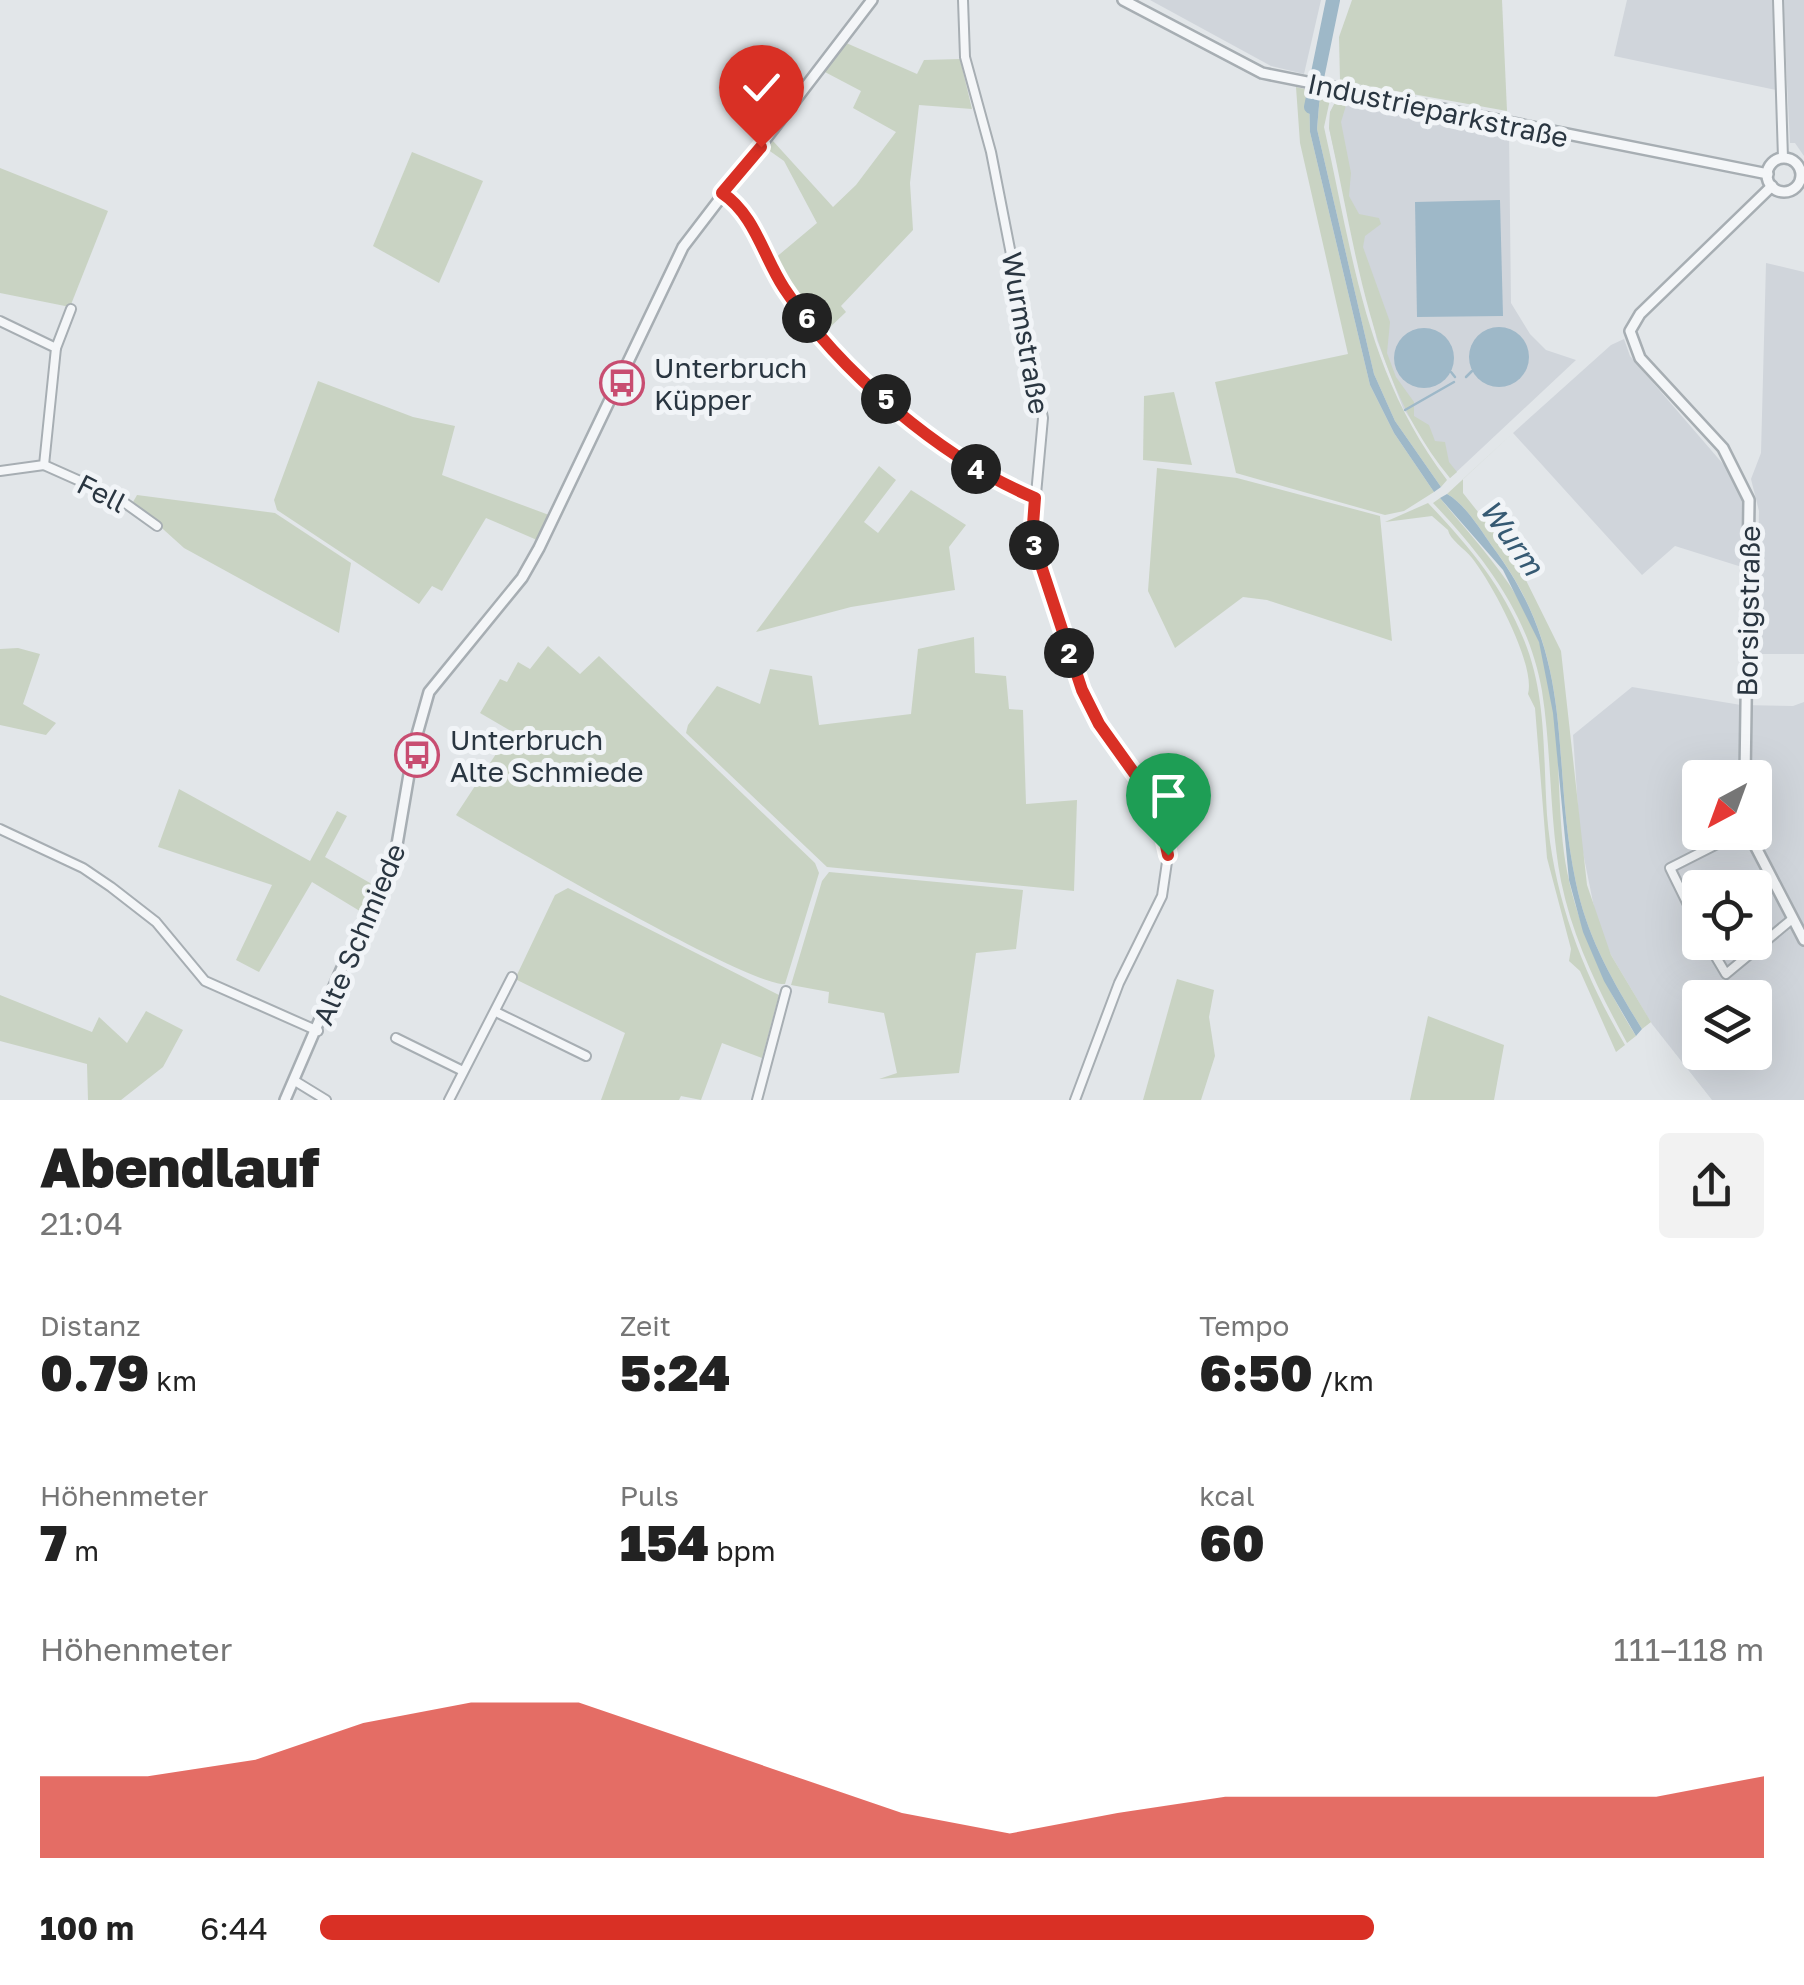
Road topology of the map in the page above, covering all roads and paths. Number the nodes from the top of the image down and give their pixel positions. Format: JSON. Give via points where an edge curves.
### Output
{"nodes":[{"id":1,"x":872,"y":0,"type":"edge"},
{"id":2,"x":963,"y":0,"type":"edge"},
{"id":3,"x":1123,"y":0,"type":"edge"},
{"id":4,"x":1778,"y":0,"type":"edge"},
{"id":5,"x":1782,"y":158,"type":"junction"},
{"id":6,"x":1768,"y":174,"type":"junction"},
{"id":7,"x":1802,"y":182,"type":"edge"},
{"id":8,"x":1772,"y":186,"type":"junction"},
{"id":9,"x":722,"y":193,"type":"junction"},
{"id":10,"x":71,"y":309,"type":"dead end"},
{"id":11,"x":0,"y":321,"type":"edge"},
{"id":12,"x":56,"y":348,"type":"junction"},
{"id":13,"x":44,"y":465,"type":"junction"},
{"id":14,"x":0,"y":472,"type":"edge"},
{"id":15,"x":1035,"y":498,"type":"junction"},
{"id":16,"x":157,"y":526,"type":"dead end"},
{"id":17,"x":1745,"y":760,"type":"edge"},
{"id":18,"x":0,"y":829,"type":"edge"},
{"id":19,"x":1708,"y":850,"type":"edge"},
{"id":20,"x":1754,"y":850,"type":"edge"},
{"id":21,"x":1682,"y":892,"type":"edge"},
{"id":22,"x":1791,"y":920,"type":"junction"},
{"id":23,"x":1772,"y":936,"type":"edge"},
{"id":24,"x":1804,"y":940,"type":"edge"},
{"id":25,"x":1718,"y":960,"type":"edge"},
{"id":26,"x":1743,"y":960,"type":"edge"},
{"id":27,"x":512,"y":977,"type":"dead end"},
{"id":28,"x":786,"y":991,"type":"dead end"},
{"id":29,"x":496,"y":1012,"type":"junction"},
{"id":30,"x":318,"y":1031,"type":"junction"},
{"id":31,"x":396,"y":1038,"type":"dead end"},
{"id":32,"x":586,"y":1056,"type":"dead end"},
{"id":33,"x":463,"y":1071,"type":"junction"},
{"id":34,"x":296,"y":1080,"type":"junction"},
{"id":35,"x":285,"y":1100,"type":"edge"},
{"id":36,"x":326,"y":1100,"type":"edge"},
{"id":37,"x":449,"y":1100,"type":"edge"},
{"id":38,"x":757,"y":1100,"type":"edge"},
{"id":39,"x":1075,"y":1100,"type":"edge"}],
"edges":[{"from":1,"to":9,"type":"street","name":"Alte Schmiede"},
{"from":2,"to":15,"type":"street","name":"Wurmstraße","via":[[965,56],[991,152],[1043,418]]},
{"from":3,"to":6,"type":"street","name":"Industrieparkstraße","via":[[1246,67],[1309,84]]},
{"from":4,"to":5,"type":"street"},
{"from":5,"to":6,"type":"street"},
{"from":5,"to":7,"type":"street","via":[[1798,164]]},
{"from":6,"to":8,"type":"street"},
{"from":7,"to":8,"type":"street","via":[[1788,191]]},
{"from":8,"to":17,"type":"street","name":"Borsigstraße","via":[[1640,314],[1629,335],[1640,358],[1722,448],[1749,500]]},
{"from":9,"to":15,"type":"street","via":[[742,210],[784,288],[864,379],[976,469]]},
{"from":9,"to":30,"type":"street","name":"Alte Schmiede","via":[[682,247],[522,578],[429,692],[393,868]]},
{"from":10,"to":12,"type":"street","name":"Fell"},
{"from":11,"to":12,"type":"street"},
{"from":12,"to":13,"type":"street","name":"Fell"},
{"from":13,"to":14,"type":"street","name":"Fell"},
{"from":13,"to":16,"type":"street","name":"Fell","via":[[118,498]]},
{"from":15,"to":39,"type":"street","name":"Wurmstraße","via":[[1032,538],[1082,690],[1157,805],[1168,855],[1162,896],[1119,983]]},
{"from":18,"to":30,"type":"street","via":[[111,887],[156,922],[206,981]]},
{"from":19,"to":21,"type":"street","via":[[1670,868]]},
{"from":20,"to":22,"type":"street"},
{"from":22,"to":23,"type":"street"},
{"from":22,"to":24,"type":"street"},
{"from":25,"to":26,"type":"street","via":[[1726,974]]},
{"from":27,"to":29,"type":"street"},
{"from":28,"to":38,"type":"street"},
{"from":29,"to":32,"type":"street"},
{"from":29,"to":33,"type":"street"},
{"from":30,"to":34,"type":"street","name":"Alte Schmiede"},
{"from":31,"to":33,"type":"street"},
{"from":33,"to":37,"type":"street"},
{"from":34,"to":35,"type":"street","name":"Alte Schmiede"},
{"from":34,"to":36,"type":"street"}]}
